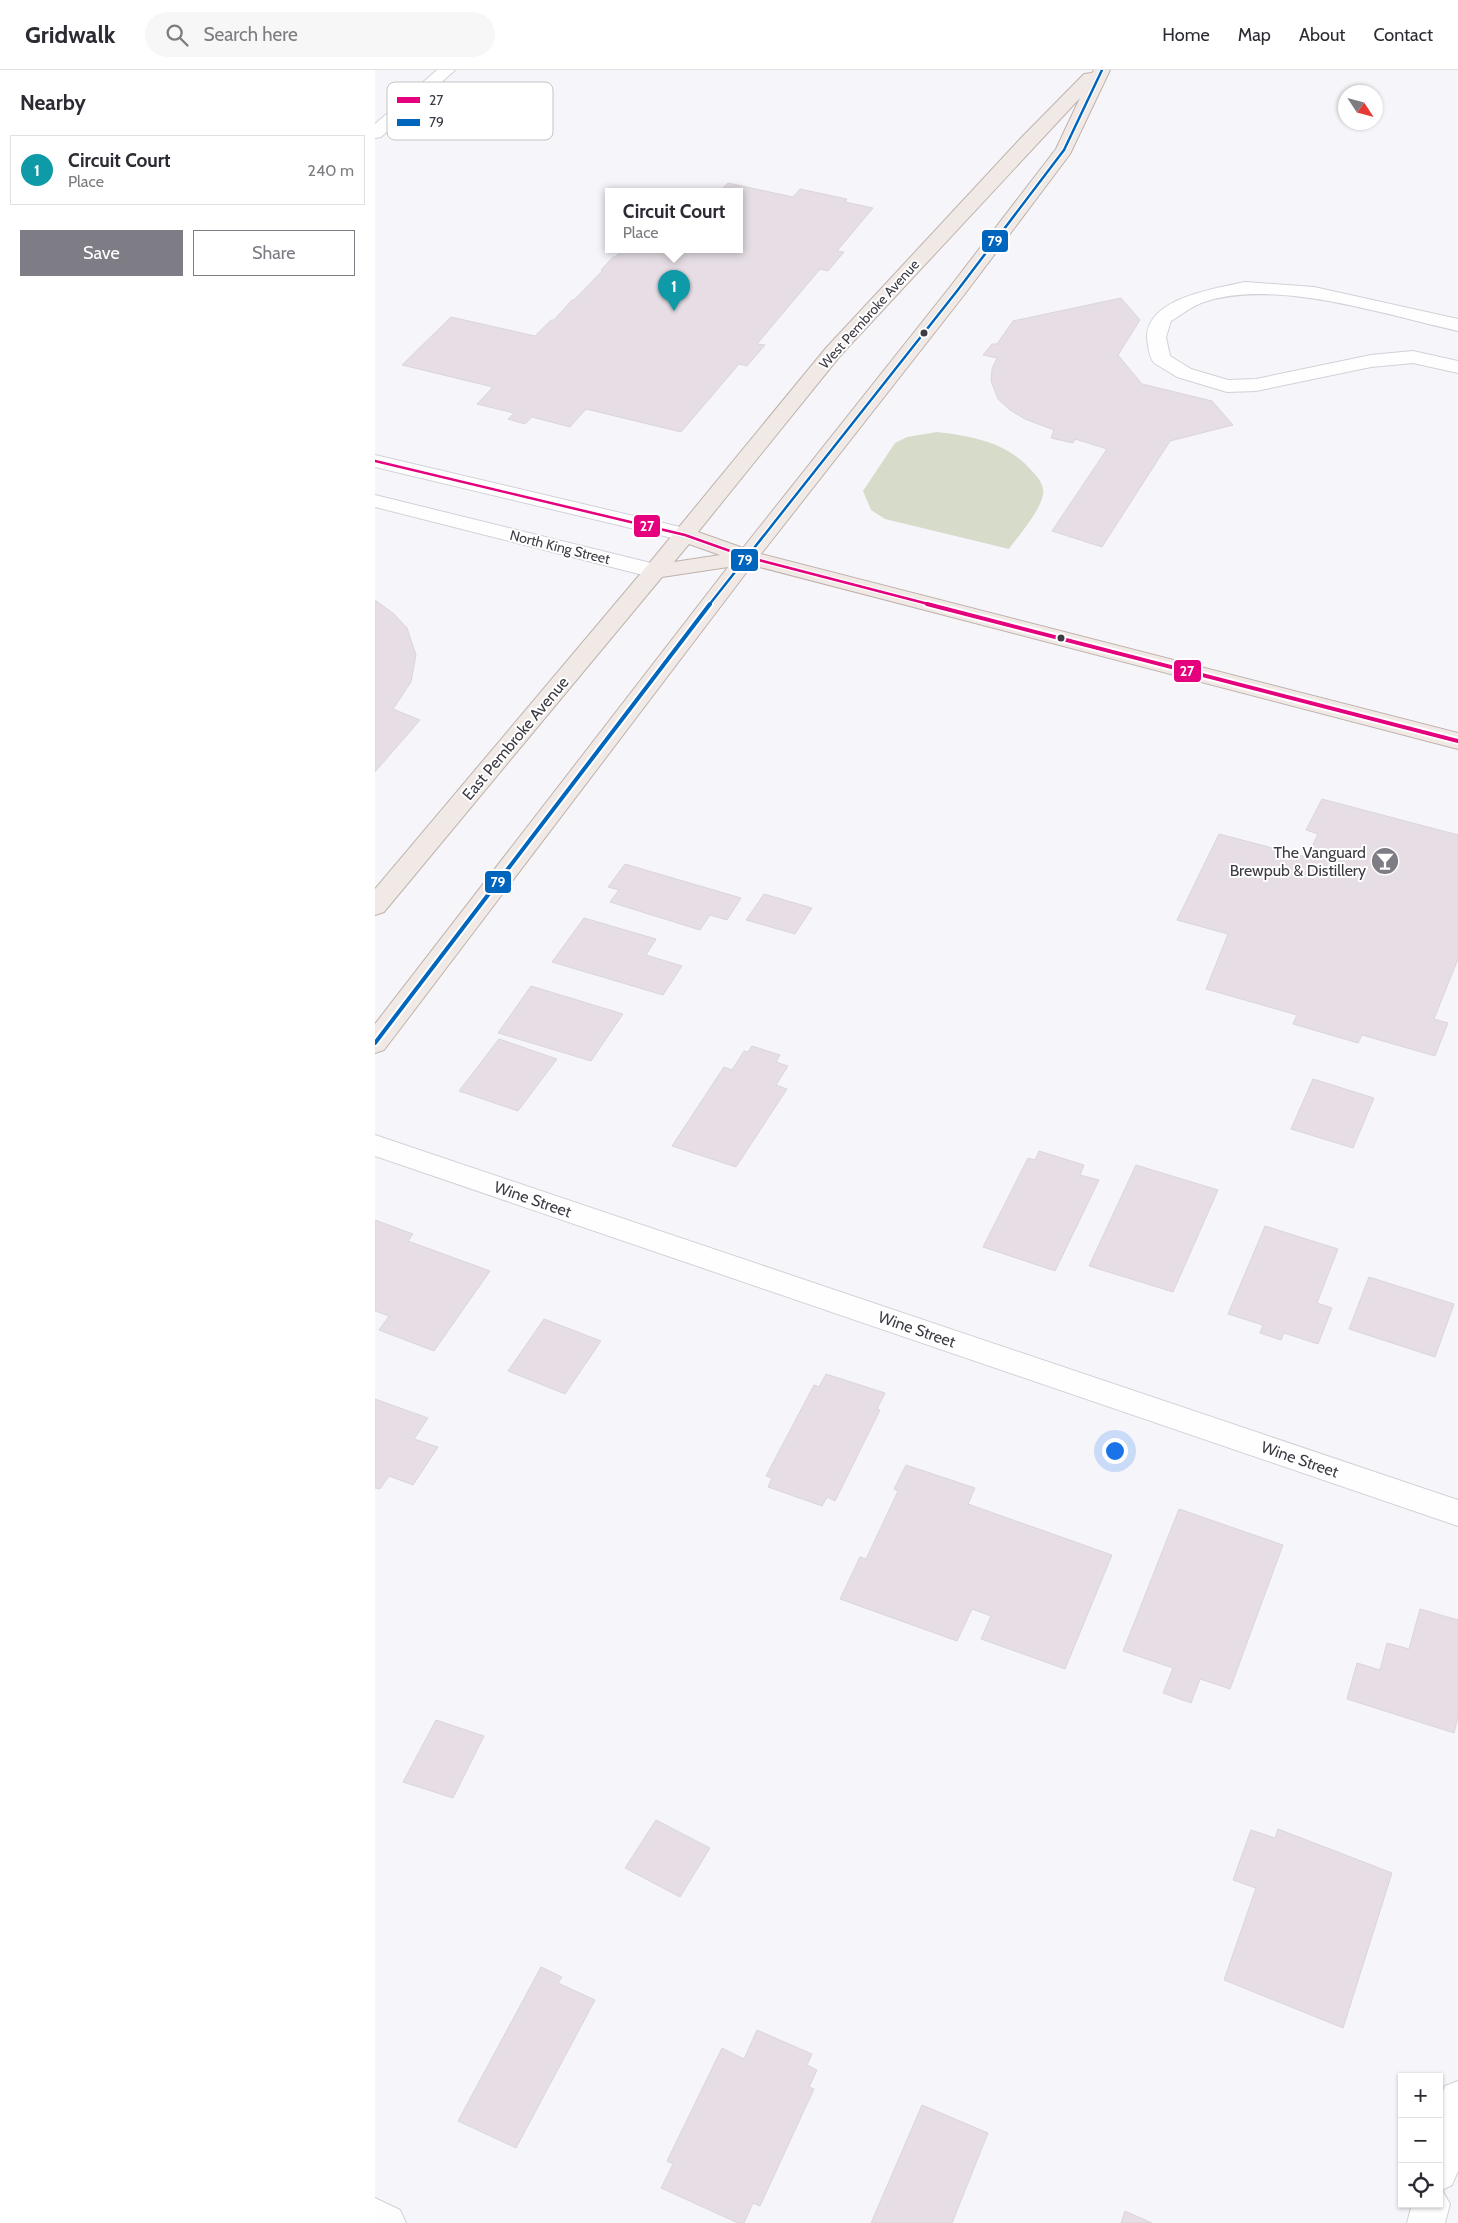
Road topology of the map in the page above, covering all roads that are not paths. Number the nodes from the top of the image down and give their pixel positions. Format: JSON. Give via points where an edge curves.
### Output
{"nodes":[{"id":1,"x":447,"y":70,"type":"edge"},
{"id":2,"x":1100,"y":70,"type":"edge"},
{"id":3,"x":433,"y":82,"type":"edge"},
{"id":4,"x":387,"y":122,"type":"edge"},
{"id":5,"x":375,"y":133,"type":"edge"},
{"id":6,"x":1458,"y":325,"type":"edge"},
{"id":7,"x":1458,"y":366,"type":"edge"},
{"id":8,"x":375,"y":460,"type":"edge"},
{"id":9,"x":375,"y":501,"type":"edge"},
{"id":10,"x":685,"y":535,"type":"junction"},
{"id":11,"x":747,"y":557,"type":"junction"},
{"id":12,"x":655,"y":571,"type":"junction"},
{"id":13,"x":1458,"y":741,"type":"edge"},
{"id":14,"x":375,"y":906,"type":"edge"},
{"id":15,"x":375,"y":1043,"type":"edge"},
{"id":16,"x":375,"y":1146,"type":"edge"},
{"id":17,"x":1458,"y":1513,"type":"edge"},
{"id":18,"x":1458,"y":2100,"type":"edge"},
{"id":19,"x":1441,"y":2163,"type":"edge"},
{"id":20,"x":1430,"y":2208,"type":"edge"},
{"id":21,"x":375,"y":2217,"type":"edge"},
{"id":22,"x":387,"y":2223,"type":"edge"},
{"id":23,"x":1426,"y":2223,"type":"edge"}],
"edges":[{"from":1,"to":3,"type":"street"},
{"from":2,"to":10,"type":"main road","name":"West Pembroke Avenue","via":[[1027,142],[833,352]]},
{"from":2,"to":11,"type":"main road","name":"West Pembroke Avenue","via":[[1064,150]]},
{"from":4,"to":5,"type":"street"},
{"from":6,"to":7,"type":"street","via":[[1314,293],[1245,288],[1197,298],[1162,318],[1156,337],[1161,359],[1184,373],[1227,386],[1256,385],[1371,361],[1413,357]]},
{"from":8,"to":10,"type":"street","name":"North King Street"},
{"from":9,"to":12,"type":"street","name":"North King Street"},
{"from":10,"to":11,"type":"main road","name":"North King Street"},
{"from":10,"to":12,"type":"main road","name":"West Pembroke Avenue"},
{"from":11,"to":12,"type":"main road","name":"North King Street"},
{"from":11,"to":13,"type":"main road","name":"North King Street"},
{"from":11,"to":15,"type":"main road"},
{"from":12,"to":14,"type":"main road","name":"East Pembroke Avenue"},
{"from":16,"to":17,"type":"street","name":"Wine Street"},
{"from":18,"to":19,"type":"street"},
{"from":20,"to":23,"type":"street"},
{"from":21,"to":22,"type":"street"}]}
